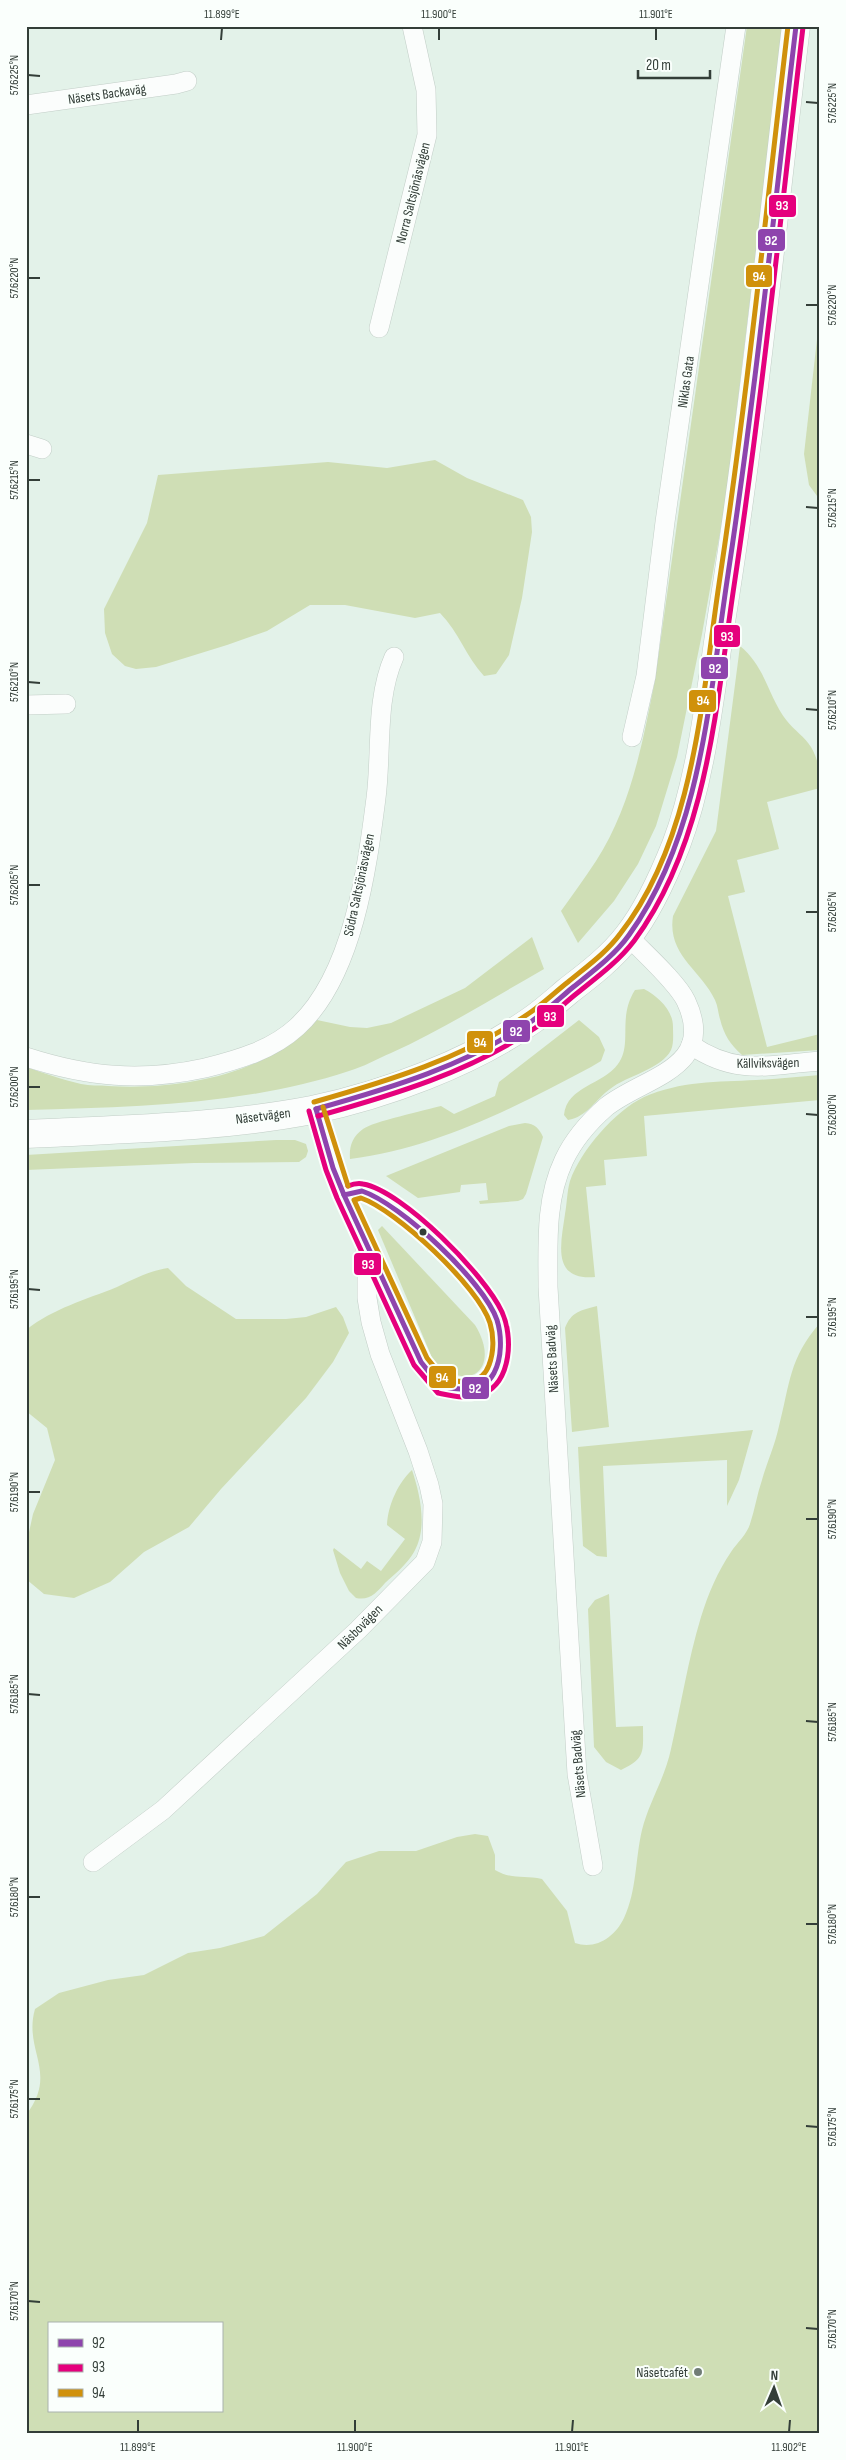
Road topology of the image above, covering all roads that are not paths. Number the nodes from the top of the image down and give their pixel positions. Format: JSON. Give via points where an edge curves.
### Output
{"nodes":[{"id":1,"x":412,"y":26,"type":"edge"},
{"id":2,"x":736,"y":26,"type":"edge"},
{"id":3,"x":796,"y":26,"type":"edge"},
{"id":4,"x":187,"y":81,"type":"dead end"},
{"id":5,"x":26,"y":105,"type":"edge"},
{"id":6,"x":380,"y":328,"type":"dead end"},
{"id":7,"x":394,"y":657,"type":"dead end"},
{"id":8,"x":66,"y":704,"type":"dead end"},
{"id":9,"x":26,"y":705,"type":"edge"},
{"id":10,"x":632,"y":737,"type":"dead end"},
{"id":11,"x":628,"y":936,"type":"junction"},
{"id":12,"x":691,"y":1045,"type":"junction"},
{"id":13,"x":26,"y":1057,"type":"edge"},
{"id":14,"x":820,"y":1061,"type":"edge"},
{"id":15,"x":316,"y":1109,"type":"junction"},
{"id":16,"x":26,"y":1134,"type":"edge"},
{"id":17,"x":93,"y":1862,"type":"dead end"},
{"id":18,"x":593,"y":1866,"type":"dead end"}],
"edges":[{"from":1,"to":6,"type":"street","name":"Norra Saltsjönäsvägen","via":[[426,90],[427,135]]},
{"from":2,"to":10,"type":"street","name":"Niklas Gata","via":[[646,676]]},
{"from":3,"to":11,"type":"street","name":"Näsetvägen","via":[[735,531],[698,764],[688,810],[674,849]]},
{"from":4,"to":5,"type":"street","name":"Näsets Backaväg"},
{"from":7,"to":13,"type":"street","name":"Södra Saltsjönäsvägen","via":[[386,673],[382,698],[376,799],[353,926],[331,979],[302,1022],[277,1042],[256,1053],[168,1075],[82,1073]]},
{"from":8,"to":9,"type":"street"},
{"from":11,"to":12,"type":"street","via":[[686,1000],[692,1031]]},
{"from":11,"to":15,"type":"street","name":"Näsetvägen","via":[[594,970],[532,1021],[476,1053],[412,1080]]},
{"from":12,"to":14,"type":"street","name":"Källviksvägen","via":[[725,1064],[747,1067]]},
{"from":12,"to":18,"type":"street","name":"Näsets Badväg","via":[[679,1064],[606,1107],[583,1132],[565,1159],[549,1208],[548,1287],[577,1774]]},
{"from":15,"to":16,"type":"street","name":"Näsetvägen","via":[[179,1126]]},
{"from":15,"to":17,"type":"street","name":"Näsbovägen","via":[[332,1168],[365,1242],[371,1322],[428,1485],[433,1514],[432,1542],[425,1562],[358,1630],[169,1804]]}]}
